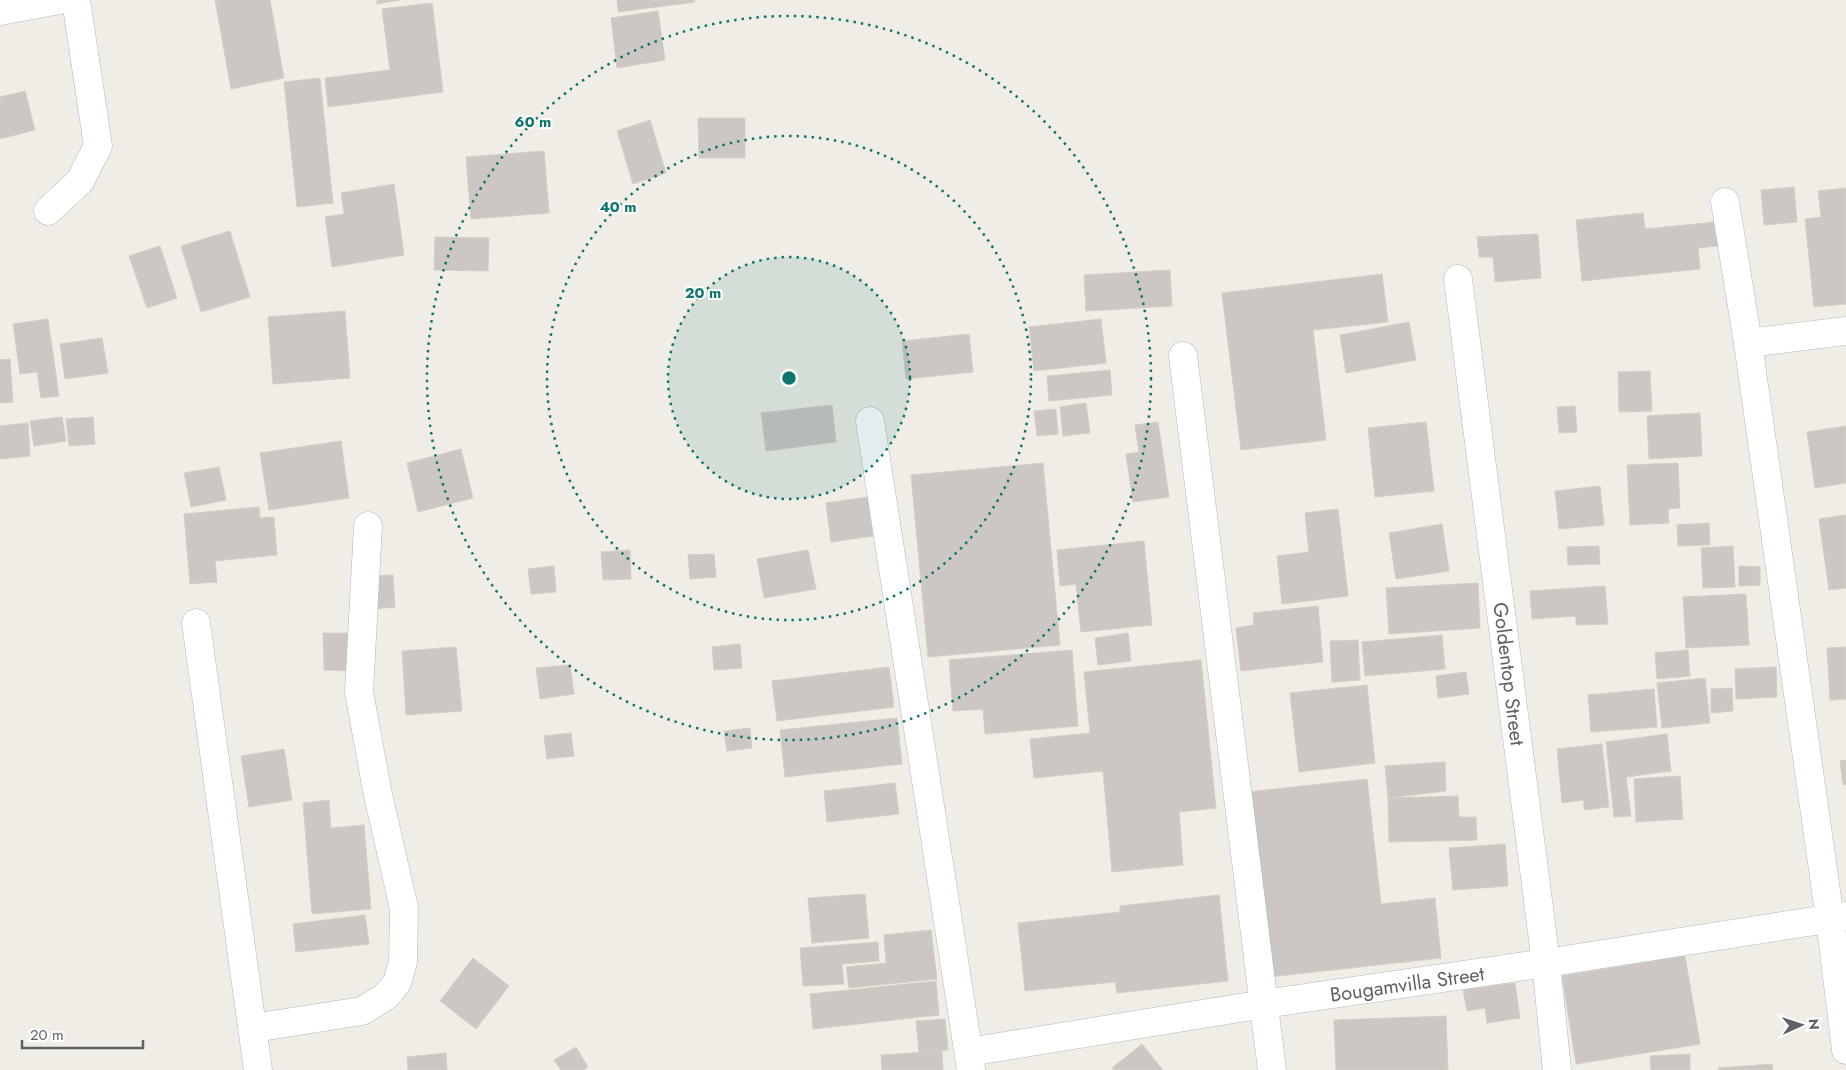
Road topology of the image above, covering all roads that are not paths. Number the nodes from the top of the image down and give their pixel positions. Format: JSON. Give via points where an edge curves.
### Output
{"nodes":[{"id":1,"x":59,"y":0,"type":"edge"},
{"id":2,"x":76,"y":0,"type":"edge"},
{"id":3,"x":0,"y":11,"type":"edge"},
{"id":4,"x":1724,"y":202,"type":"dead end"},
{"id":5,"x":48,"y":211,"type":"dead end"},
{"id":6,"x":1458,"y":279,"type":"dead end"},
{"id":7,"x":1846,"y":331,"type":"edge"},
{"id":8,"x":1748,"y":343,"type":"junction"},
{"id":9,"x":1184,"y":356,"type":"dead end"},
{"id":10,"x":870,"y":421,"type":"dead end"},
{"id":11,"x":368,"y":526,"type":"dead end"},
{"id":12,"x":196,"y":623,"type":"dead end"},
{"id":13,"x":1838,"y":917,"type":"edge"},
{"id":14,"x":1546,"y":964,"type":"junction"},
{"id":15,"x":1264,"y":1004,"type":"junction"},
{"id":16,"x":254,"y":1028,"type":"junction"},
{"id":17,"x":1846,"y":1050,"type":"edge"},
{"id":18,"x":970,"y":1061,"type":"edge"},
{"id":19,"x":258,"y":1070,"type":"edge"},
{"id":20,"x":1272,"y":1070,"type":"edge"},
{"id":21,"x":1557,"y":1070,"type":"edge"}],
"edges":[{"from":1,"to":3,"type":"street"},
{"from":2,"to":5,"type":"street","via":[[98,146],[80,181]]},
{"from":4,"to":8,"type":"street"},
{"from":6,"to":14,"type":"street","name":"Goldentop Street"},
{"from":7,"to":8,"type":"street"},
{"from":8,"to":13,"type":"street"},
{"from":9,"to":15,"type":"street"},
{"from":10,"to":18,"type":"street"},
{"from":11,"to":16,"type":"street","via":[[359,692],[404,908],[403,962],[397,983],[386,996],[362,1011]]},
{"from":12,"to":16,"type":"street"},
{"from":13,"to":14,"type":"street","name":"Bougamvilla Street"},
{"from":13,"to":17,"type":"street"},
{"from":14,"to":15,"type":"street","name":"Bougamvilla Street"},
{"from":14,"to":21,"type":"street","name":"Goldentop Street"},
{"from":15,"to":18,"type":"street","name":"Bougamvilla Street"},
{"from":15,"to":20,"type":"street"},
{"from":16,"to":19,"type":"street"}]}
